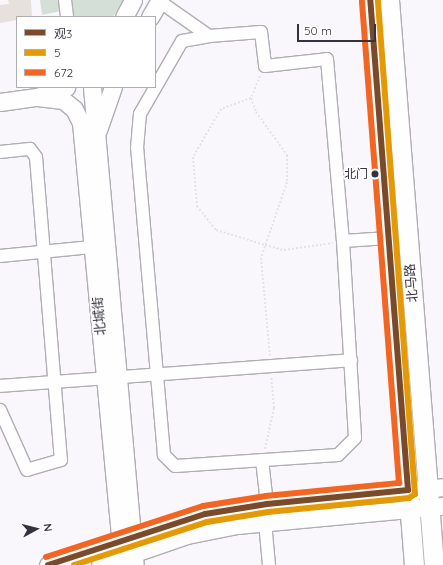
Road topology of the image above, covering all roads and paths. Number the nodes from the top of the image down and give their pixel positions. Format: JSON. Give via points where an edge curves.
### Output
{"nodes":[{"id":1,"x":65,"y":0,"type":"edge"},
{"id":2,"x":133,"y":0,"type":"edge"},
{"id":3,"x":370,"y":0,"type":"edge"},
{"id":4,"x":389,"y":0,"type":"edge"},
{"id":5,"x":159,"y":1,"type":"edge"},
{"id":6,"x":67,"y":16,"type":"edge"},
{"id":7,"x":125,"y":16,"type":"edge"},
{"id":8,"x":151,"y":16,"type":"edge"},
{"id":9,"x":209,"y":36,"type":"junction"},
{"id":10,"x":264,"y":66,"type":"junction"},
{"id":11,"x":156,"y":86,"type":"edge"},
{"id":12,"x":63,"y":88,"type":"edge"},
{"id":13,"x":92,"y":88,"type":"edge"},
{"id":14,"x":113,"y":88,"type":"edge"},
{"id":15,"x":155,"y":88,"type":"edge"},
{"id":16,"x":37,"y":97,"type":"junction"},
{"id":17,"x":251,"y":98,"type":"junction"},
{"id":18,"x":0,"y":102,"type":"edge"},
{"id":19,"x":97,"y":144,"type":"junction"},
{"id":20,"x":0,"y":152,"type":"edge"},
{"id":21,"x":389,"y":238,"type":"junction"},
{"id":22,"x":343,"y":241,"type":"junction"},
{"id":23,"x":265,"y":245,"type":"junction"},
{"id":24,"x":92,"y":247,"type":"junction"},
{"id":25,"x":44,"y":252,"type":"junction"},
{"id":26,"x":0,"y":256,"type":"edge"},
{"id":27,"x":412,"y":293,"type":"junction"},
{"id":28,"x":393,"y":295,"type":"junction"},
{"id":29,"x":351,"y":360,"type":"junction"},
{"id":30,"x":271,"y":366,"type":"junction"},
{"id":31,"x":157,"y":375,"type":"junction"},
{"id":32,"x":110,"y":377,"type":"junction"},
{"id":33,"x":55,"y":380,"type":"junction"},
{"id":34,"x":0,"y":385,"type":"edge"},
{"id":35,"x":0,"y":410,"type":"edge"},
{"id":36,"x":262,"y":460,"type":"junction"},
{"id":37,"x":436,"y":497,"type":"edge"},
{"id":38,"x":409,"y":499,"type":"junction"},
{"id":39,"x":267,"y":504,"type":"junction"},
{"id":40,"x":265,"y":522,"type":"junction"},
{"id":41,"x":128,"y":553,"type":"edge"},
{"id":42,"x":48,"y":565,"type":"edge"},
{"id":43,"x":100,"y":565,"type":"edge"},
{"id":44,"x":269,"y":565,"type":"edge"},
{"id":45,"x":414,"y":565,"type":"edge"},
{"id":46,"x":434,"y":565,"type":"edge"}],
"edges":[{"from":1,"to":6,"type":"street"},
{"from":2,"to":7,"type":"street"},
{"from":3,"to":21,"type":"main road","name":"北马路"},
{"from":4,"to":27,"type":"main road","name":"北马路"},
{"from":5,"to":8,"type":"street"},
{"from":5,"to":9,"type":"street"},
{"from":9,"to":10,"type":"street","via":[[261,32]]},
{"from":9,"to":11,"type":"street","via":[[182,41]]},
{"from":10,"to":17,"type":"path"},
{"from":10,"to":22,"type":"street","via":[[327,59]]},
{"from":12,"to":16,"type":"street"},
{"from":13,"to":19,"type":"street","name":"北城街"},
{"from":14,"to":19,"type":"street","via":[[101,117]]},
{"from":15,"to":31,"type":"street","via":[[140,114],[136,148]]},
{"from":16,"to":18,"type":"street"},
{"from":16,"to":24,"type":"street","name":"北城街","via":[[63,100],[78,116],[84,146]]},
{"from":17,"to":23,"type":"path","via":[[256,112],[287,155],[287,182]]},
{"from":17,"to":23,"type":"path","via":[[221,110],[193,157],[197,206],[216,230]]},
{"from":19,"to":32,"type":"street","name":"北城街"},
{"from":20,"to":25,"type":"street","via":[[30,149],[36,157]]},
{"from":21,"to":22,"type":"street"},
{"from":21,"to":28,"type":"main road","name":"北马路"},
{"from":22,"to":23,"type":"path","via":[[284,250]]},
{"from":22,"to":29,"type":"street"},
{"from":23,"to":30,"type":"path","via":[[261,258]]},
{"from":24,"to":25,"type":"street"},
{"from":24,"to":32,"type":"street","name":"北城街"},
{"from":25,"to":26,"type":"street"},
{"from":25,"to":33,"type":"street"},
{"from":27,"to":28,"type":"main road"},
{"from":27,"to":37,"type":"main road","name":"北马路"},
{"from":28,"to":38,"type":"main road","name":"北马路"},
{"from":29,"to":30,"type":"street"},
{"from":29,"to":36,"type":"street","via":[[355,438],[338,455]]},
{"from":30,"to":31,"type":"street"},
{"from":30,"to":36,"type":"path","via":[[274,408]]},
{"from":31,"to":32,"type":"street"},
{"from":31,"to":36,"type":"street","via":[[164,455],[175,466]]},
{"from":32,"to":33,"type":"street"},
{"from":32,"to":41,"type":"street","name":"北城街"},
{"from":33,"to":34,"type":"street"},
{"from":33,"to":35,"type":"street","via":[[61,460],[27,470]]},
{"from":36,"to":39,"type":"street"},
{"from":37,"to":38,"type":"street"},
{"from":37,"to":46,"type":"main road","name":"北马路"},
{"from":38,"to":39,"type":"street"},
{"from":38,"to":40,"type":"street"},
{"from":38,"to":45,"type":"main road","name":"北马路"},
{"from":39,"to":41,"type":"street","via":[[205,514]]},
{"from":40,"to":41,"type":"street","via":[[187,535]]},
{"from":40,"to":44,"type":"street"},
{"from":41,"to":42,"type":"street"},
{"from":41,"to":43,"type":"street"}]}
